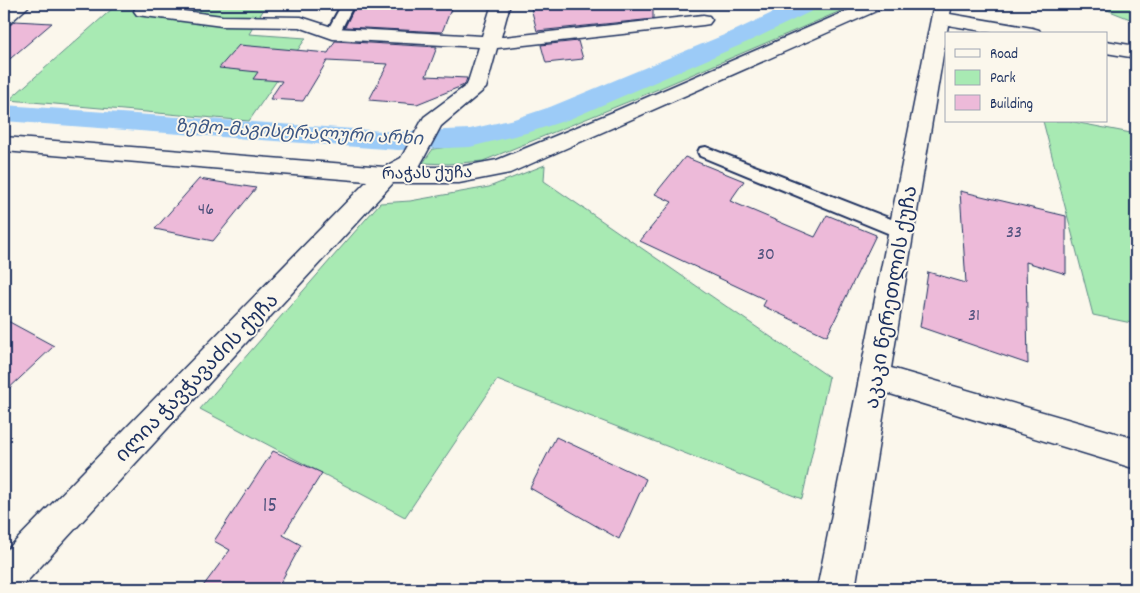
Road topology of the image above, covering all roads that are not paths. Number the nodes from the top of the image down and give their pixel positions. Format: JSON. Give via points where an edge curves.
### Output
{"nodes":[{"id":1,"x":22,"y":4,"type":"edge"},
{"id":2,"x":147,"y":4,"type":"edge"},
{"id":3,"x":348,"y":4,"type":"edge"},
{"id":4,"x":501,"y":4,"type":"edge"},
{"id":5,"x":877,"y":4,"type":"edge"},
{"id":6,"x":942,"y":11,"type":"edge"},
{"id":7,"x":4,"y":19,"type":"edge"},
{"id":8,"x":703,"y":20,"type":"dead end"},
{"id":9,"x":333,"y":32,"type":"junction"},
{"id":10,"x":1024,"y":32,"type":"edge"},
{"id":11,"x":490,"y":42,"type":"junction"},
{"id":12,"x":1108,"y":47,"type":"edge"},
{"id":13,"x":1136,"y":52,"type":"edge"},
{"id":14,"x":4,"y":144,"type":"edge"},
{"id":15,"x":706,"y":152,"type":"dead end"},
{"id":16,"x":399,"y":169,"type":"junction"},
{"id":17,"x":902,"y":231,"type":"junction"},
{"id":18,"x":875,"y":376,"type":"junction"},
{"id":19,"x":1136,"y":454,"type":"edge"},
{"id":20,"x":4,"y":579,"type":"edge"},
{"id":21,"x":836,"y":589,"type":"edge"}],
"edges":[{"from":1,"to":7,"type":"street"},
{"from":2,"to":9,"type":"street","via":[[143,11],[222,21],[301,22]]},
{"from":3,"to":9,"type":"lane"},
{"from":4,"to":11,"type":"street"},
{"from":5,"to":16,"type":"street","name":"რაჭას ქუჩა","via":[[502,167],[458,175]]},
{"from":6,"to":10,"type":"street"},
{"from":6,"to":17,"type":"street","name":"აკაკი წერეთლის ქუჩა"},
{"from":8,"to":11,"type":"street"},
{"from":9,"to":11,"type":"street"},
{"from":11,"to":16,"type":"street","name":"ილია ჭავჭავაძის ქუჩა","via":[[476,88],[432,122]]},
{"from":12,"to":13,"type":"street"},
{"from":14,"to":16,"type":"street","name":"რაჭას ქუჩა"},
{"from":15,"to":17,"type":"lane"},
{"from":16,"to":20,"type":"street","name":"ილია ჭავჭავაძის ქუჩა"},
{"from":17,"to":18,"type":"street","name":"აკაკი წერეთლის ქუჩა"},
{"from":18,"to":19,"type":"street"},
{"from":18,"to":21,"type":"street","name":"აკაკი წერეთლის ქუჩა"}]}
